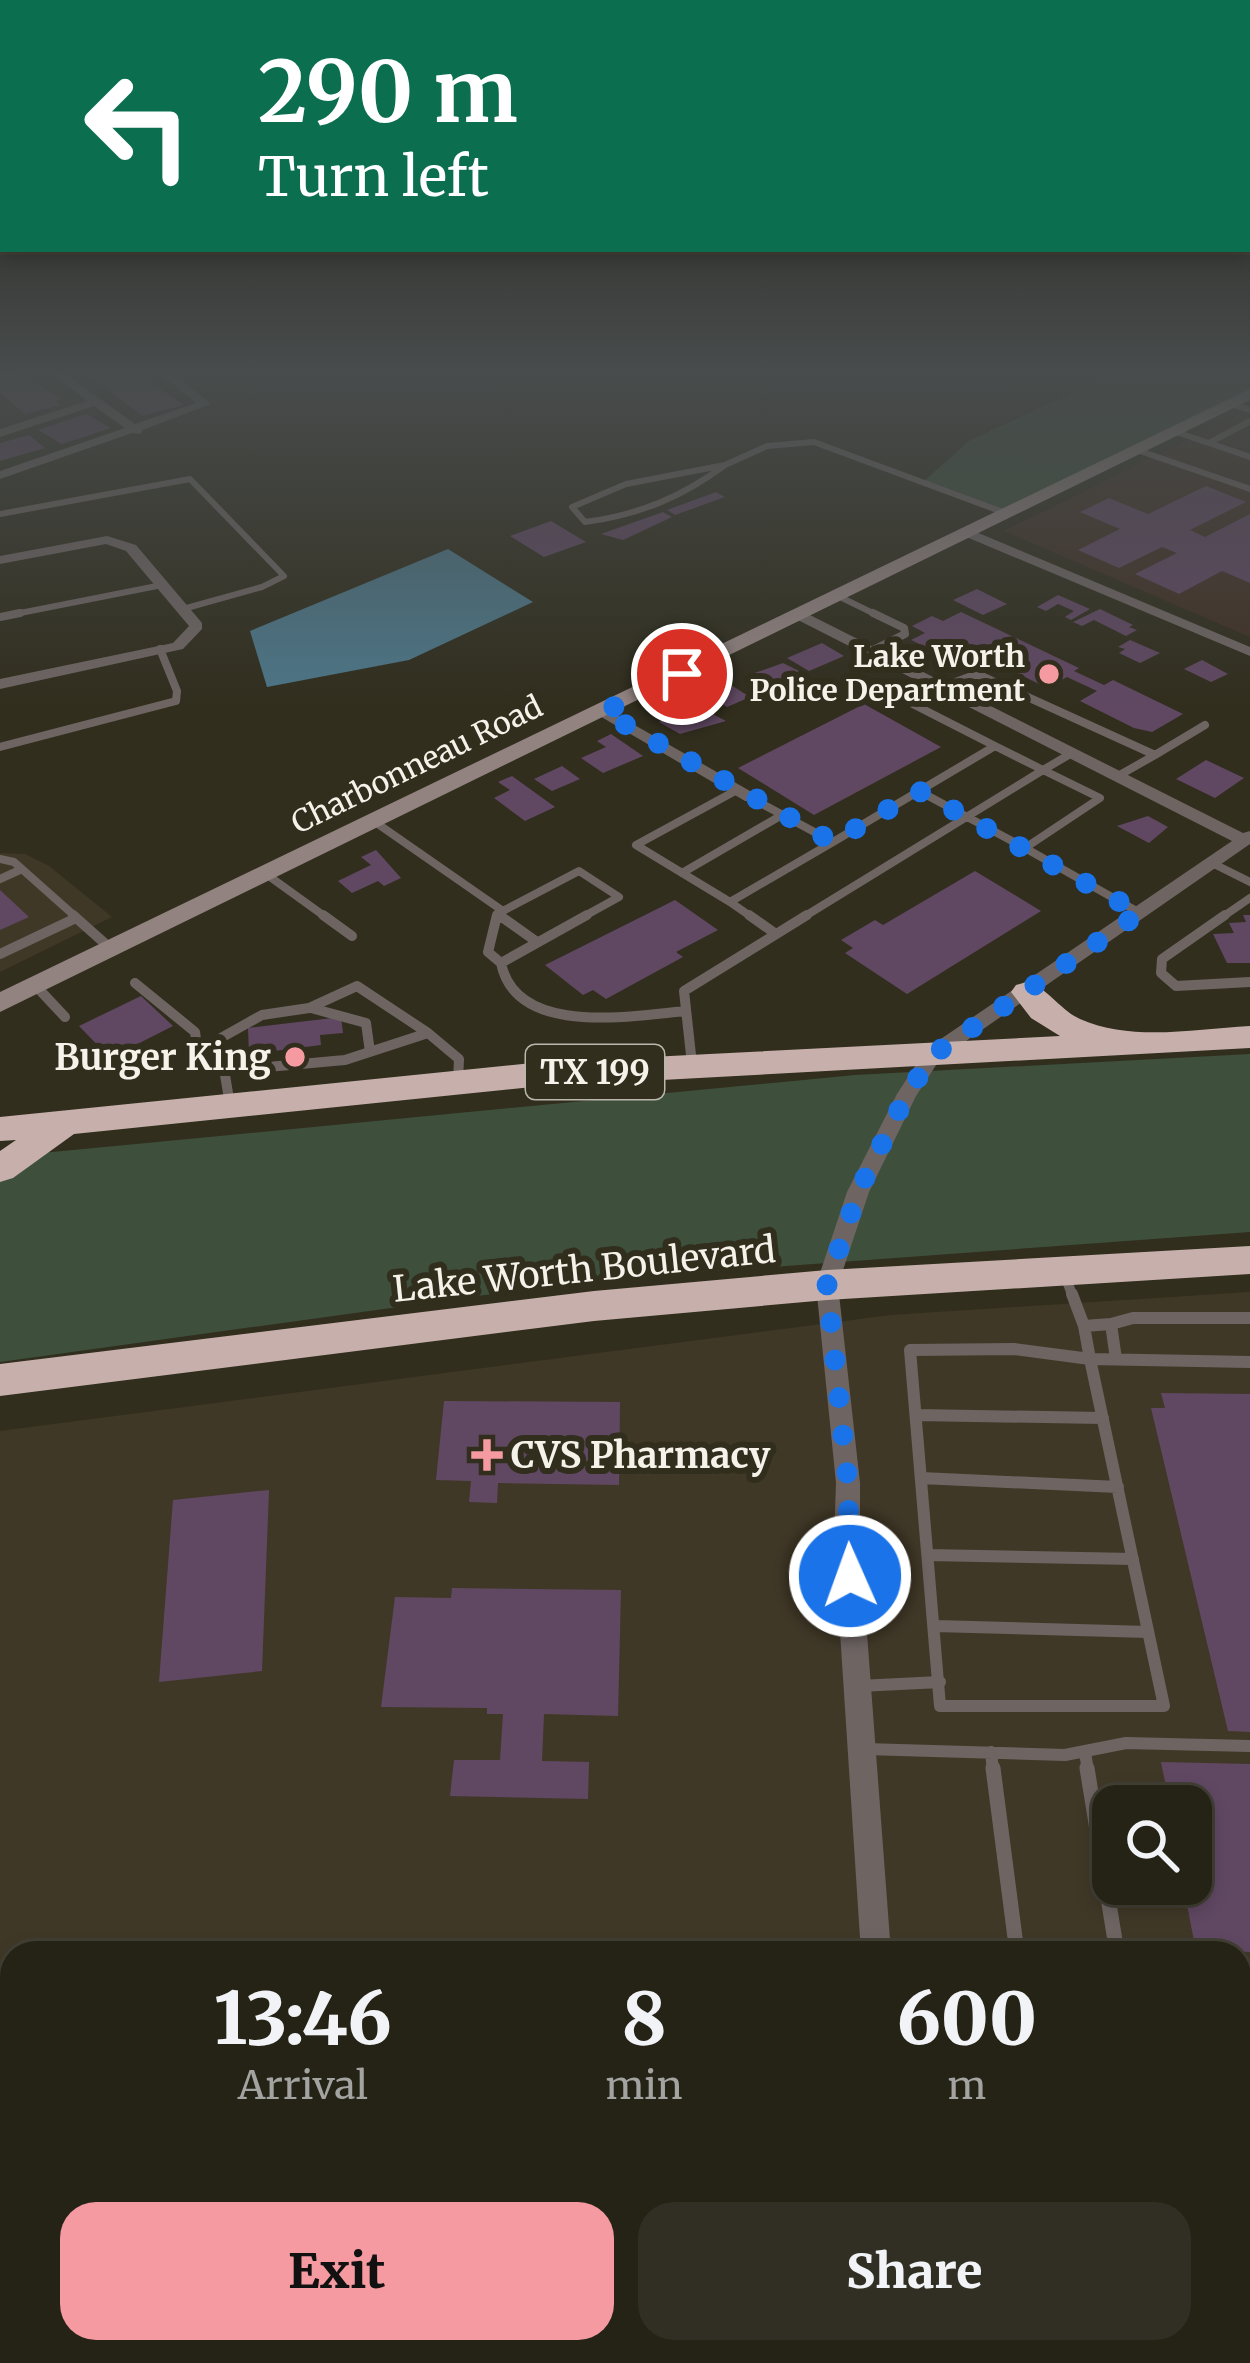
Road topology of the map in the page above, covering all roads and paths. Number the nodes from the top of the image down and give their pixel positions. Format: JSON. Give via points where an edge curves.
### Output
{"nodes":[{"id":1,"x":167,"y":483,"type":"edge"},
{"id":2,"x":194,"y":483,"type":"edge"},
{"id":3,"x":630,"y":483,"type":"edge"},
{"id":4,"x":701,"y":483,"type":"edge"},
{"id":5,"x":925,"y":483,"type":"edge"},
{"id":6,"x":1072,"y":483,"type":"edge"},
{"id":7,"x":0,"y":514,"type":"edge"},
{"id":8,"x":1008,"y":514,"type":"junction"},
{"id":9,"x":969,"y":533,"type":"junction"},
{"id":10,"x":0,"y":560,"type":"edge"},
{"id":11,"x":162,"y":585,"type":"junction"},
{"id":12,"x":840,"y":597,"type":"junction"},
{"id":13,"x":183,"y":609,"type":"junction"},
{"id":14,"x":801,"y":616,"type":"junction"},
{"id":15,"x":0,"y":617,"type":"edge"},
{"id":16,"x":160,"y":649,"type":"junction"},
{"id":17,"x":871,"y":651,"type":"junction"},
{"id":18,"x":1250,"y":652,"type":"edge"},
{"id":19,"x":0,"y":684,"type":"edge"},
{"id":20,"x":935,"y":684,"type":"junction"},
{"id":21,"x":603,"y":712,"type":"junction"},
{"id":22,"x":1205,"y":725,"type":"dead end"},
{"id":23,"x":995,"y":746,"type":"junction"},
{"id":24,"x":0,"y":747,"type":"edge"},
{"id":25,"x":1072,"y":753,"type":"junction"},
{"id":26,"x":1155,"y":755,"type":"junction"},
{"id":27,"x":1043,"y":770,"type":"junction"},
{"id":28,"x":1118,"y":776,"type":"junction"},
{"id":29,"x":919,"y":791,"type":"junction"},
{"id":30,"x":744,"y":794,"type":"junction"},
{"id":31,"x":782,"y":815,"type":"junction"},
{"id":32,"x":967,"y":817,"type":"junction"},
{"id":33,"x":375,"y":822,"type":"junction"},
{"id":34,"x":1247,"y":838,"type":"edge"},
{"id":35,"x":833,"y":842,"type":"junction"},
{"id":36,"x":1025,"y":848,"type":"junction"},
{"id":37,"x":0,"y":859,"type":"edge"},
{"id":38,"x":1212,"y":863,"type":"junction"},
{"id":39,"x":22,"y":869,"type":"junction"},
{"id":40,"x":682,"y":873,"type":"junction"},
{"id":41,"x":266,"y":874,"type":"junction"},
{"id":42,"x":0,"y":879,"type":"edge"},
{"id":43,"x":1250,"y":882,"type":"edge"},
{"id":44,"x":1250,"y":898,"type":"edge"},
{"id":45,"x":730,"y":902,"type":"junction"},
{"id":46,"x":500,"y":912,"type":"junction"},
{"id":47,"x":1140,"y":913,"type":"junction"},
{"id":48,"x":76,"y":918,"type":"junction"},
{"id":49,"x":776,"y":934,"type":"junction"},
{"id":50,"x":352,"y":936,"type":"dead end"},
{"id":51,"x":537,"y":942,"type":"junction"},
{"id":52,"x":110,"y":948,"type":"junction"},
{"id":53,"x":0,"y":954,"type":"edge"},
{"id":54,"x":501,"y":963,"type":"junction"},
{"id":55,"x":1250,"y":982,"type":"edge"},
{"id":56,"x":135,"y":983,"type":"dead end"},
{"id":57,"x":35,"y":985,"type":"junction"},
{"id":58,"x":1027,"y":992,"type":"junction"},
{"id":59,"x":0,"y":1003,"type":"edge"},
{"id":60,"x":309,"y":1008,"type":"junction"},
{"id":61,"x":686,"y":1011,"type":"junction"},
{"id":62,"x":65,"y":1017,"type":"dead end"},
{"id":63,"x":428,"y":1033,"type":"junction"},
{"id":64,"x":1250,"y":1036,"type":"edge"},
{"id":65,"x":1115,"y":1044,"type":"junction"},
{"id":66,"x":370,"y":1052,"type":"junction"},
{"id":67,"x":934,"y":1054,"type":"junction"},
{"id":68,"x":189,"y":1063,"type":"dead end"},
{"id":69,"x":692,"y":1067,"type":"junction"},
{"id":70,"x":458,"y":1083,"type":"junction"},
{"id":71,"x":227,"y":1088,"type":"junction"},
{"id":72,"x":66,"y":1123,"type":"junction"},
{"id":73,"x":0,"y":1129,"type":"edge"},
{"id":74,"x":0,"y":1169,"type":"edge"},
{"id":75,"x":1250,"y":1260,"type":"edge"},
{"id":76,"x":1063,"y":1271,"type":"junction"},
{"id":77,"x":827,"y":1285,"type":"junction"},
{"id":78,"x":1250,"y":1318,"type":"edge"},
{"id":79,"x":1111,"y":1324,"type":"junction"},
{"id":80,"x":1084,"y":1326,"type":"junction"},
{"id":81,"x":1090,"y":1359,"type":"junction"},
{"id":82,"x":1116,"y":1359,"type":"junction"},
{"id":83,"x":1250,"y":1362,"type":"edge"},
{"id":84,"x":7,"y":1376,"type":"edge"},
{"id":85,"x":916,"y":1414,"type":"junction"},
{"id":86,"x":1103,"y":1418,"type":"junction"},
{"id":87,"x":921,"y":1478,"type":"junction"},
{"id":88,"x":1118,"y":1487,"type":"junction"},
{"id":89,"x":928,"y":1555,"type":"junction"},
{"id":90,"x":1133,"y":1559,"type":"junction"},
{"id":91,"x":934,"y":1626,"type":"junction"},
{"id":92,"x":1148,"y":1632,"type":"junction"},
{"id":93,"x":940,"y":1682,"type":"junction"},
{"id":94,"x":856,"y":1686,"type":"junction"},
{"id":95,"x":1250,"y":1746,"type":"edge"},
{"id":96,"x":860,"y":1748,"type":"junction"},
{"id":97,"x":992,"y":1752,"type":"junction"},
{"id":98,"x":1085,"y":1752,"type":"junction"},
{"id":99,"x":875,"y":1941,"type":"edge"},
{"id":100,"x":1016,"y":1941,"type":"edge"},
{"id":101,"x":1115,"y":1941,"type":"edge"}],
"edges":[{"from":1,"to":7,"type":"lane"},
{"from":2,"to":13,"type":"lane","via":[[284,576]]},
{"from":3,"to":4,"type":"lane","via":[[572,507],[585,523],[634,516]]},
{"from":5,"to":8,"type":"lane"},
{"from":6,"to":8,"type":"street","name":"Charbonneau Road"},
{"from":8,"to":9,"type":"street","name":"Charbonneau Road"},
{"from":9,"to":12,"type":"street","name":"Charbonneau Road"},
{"from":9,"to":18,"type":"street"},
{"from":10,"to":11,"type":"street","via":[[107,540],[131,548]]},
{"from":11,"to":13,"type":"street"},
{"from":11,"to":15,"type":"lane"},
{"from":12,"to":14,"type":"street","name":"Charbonneau Road"},
{"from":12,"to":17,"type":"lane","via":[[904,628]]},
{"from":13,"to":16,"type":"street","via":[[197,626],[178,646]]},
{"from":14,"to":17,"type":"street"},
{"from":14,"to":21,"type":"street","name":"Charbonneau Road"},
{"from":16,"to":19,"type":"street"},
{"from":16,"to":24,"type":"lane","via":[[176,701]]},
{"from":17,"to":20,"type":"street"},
{"from":20,"to":23,"type":"lane","via":[[897,696]]},
{"from":20,"to":25,"type":"street"},
{"from":20,"to":26,"type":"lane","via":[[977,674]]},
{"from":21,"to":30,"type":"street"},
{"from":21,"to":33,"type":"street","name":"Charbonneau Road"},
{"from":22,"to":26,"type":"lane"},
{"from":23,"to":27,"type":"lane"},
{"from":23,"to":29,"type":"lane"},
{"from":25,"to":27,"type":"lane"},
{"from":25,"to":28,"type":"street"},
{"from":26,"to":28,"type":"lane"},
{"from":27,"to":32,"type":"lane"},
{"from":27,"to":36,"type":"lane","via":[[1100,798]]},
{"from":28,"to":34,"type":"street"},
{"from":29,"to":32,"type":"lane"},
{"from":29,"to":35,"type":"lane"},
{"from":30,"to":31,"type":"lane"},
{"from":30,"to":40,"type":"lane","via":[[636,845]]},
{"from":31,"to":35,"type":"lane"},
{"from":31,"to":40,"type":"lane"},
{"from":32,"to":36,"type":"lane"},
{"from":32,"to":49,"type":"lane"},
{"from":33,"to":41,"type":"street","name":"Charbonneau Road"},
{"from":33,"to":46,"type":"lane"},
{"from":34,"to":38,"type":"street"},
{"from":35,"to":45,"type":"lane"},
{"from":36,"to":47,"type":"lane"},
{"from":37,"to":39,"type":"lane"},
{"from":38,"to":43,"type":"lane"},
{"from":38,"to":47,"type":"street"},
{"from":39,"to":42,"type":"lane"},
{"from":39,"to":48,"type":"lane"},
{"from":40,"to":45,"type":"lane"},
{"from":41,"to":50,"type":"lane"},
{"from":41,"to":52,"type":"street","name":"Charbonneau Road"},
{"from":44,"to":55,"type":"lane","via":[[1162,959],[1161,973],[1176,986]]},
{"from":45,"to":49,"type":"lane"},
{"from":46,"to":51,"type":"lane"},
{"from":46,"to":51,"type":"lane","via":[[579,871],[620,897]]},
{"from":46,"to":54,"type":"lane","via":[[488,952]]},
{"from":47,"to":58,"type":"street"},
{"from":48,"to":52,"type":"lane"},
{"from":48,"to":53,"type":"lane"},
{"from":49,"to":61,"type":"lane","via":[[684,991]]},
{"from":51,"to":54,"type":"lane"},
{"from":52,"to":57,"type":"street","name":"Charbonneau Road"},
{"from":54,"to":61,"type":"lane","via":[[518,1001],[559,1014]]},
{"from":56,"to":68,"type":"lane","via":[[194,1032]]},
{"from":57,"to":59,"type":"street","name":"Charbonneau Road"},
{"from":57,"to":62,"type":"lane"},
{"from":58,"to":65,"type":"highway","via":[[1054,1019]]},
{"from":58,"to":67,"type":"street"},
{"from":60,"to":63,"type":"lane","via":[[357,986]]},
{"from":60,"to":66,"type":"lane","via":[[366,1024]]},
{"from":60,"to":71,"type":"lane","via":[[262,1015],[219,1039]]},
{"from":61,"to":69,"type":"lane"},
{"from":63,"to":66,"type":"lane"},
{"from":63,"to":70,"type":"lane","via":[[459,1059]]},
{"from":64,"to":65,"type":"highway","number":"TX 199"},
{"from":65,"to":67,"type":"highway","number":"TX 199"},
{"from":66,"to":71,"type":"lane"},
{"from":67,"to":69,"type":"highway","number":"TX 199"},
{"from":67,"to":77,"type":"street","via":[[872,1162]]},
{"from":69,"to":70,"type":"highway","number":"TX 199"},
{"from":70,"to":71,"type":"highway","number":"TX 199"},
{"from":71,"to":72,"type":"highway","number":"TX 199"},
{"from":72,"to":73,"type":"highway","number":"TX 199"},
{"from":72,"to":74,"type":"highway"},
{"from":75,"to":76,"type":"highway","name":"Lake Worth Boulevard"},
{"from":76,"to":77,"type":"highway","name":"Lake Worth Boulevard"},
{"from":76,"to":80,"type":"lane"},
{"from":77,"to":84,"type":"highway","name":"Lake Worth Boulevard"},
{"from":77,"to":94,"type":"street","via":[[848,1483]]},
{"from":78,"to":79,"type":"lane"},
{"from":79,"to":80,"type":"lane"},
{"from":79,"to":82,"type":"lane"},
{"from":80,"to":81,"type":"lane"},
{"from":81,"to":82,"type":"lane"},
{"from":81,"to":85,"type":"lane","via":[[1014,1349],[910,1350]]},
{"from":81,"to":86,"type":"lane"},
{"from":82,"to":83,"type":"lane"},
{"from":85,"to":86,"type":"lane"},
{"from":85,"to":87,"type":"lane"},
{"from":86,"to":88,"type":"lane"},
{"from":87,"to":88,"type":"lane"},
{"from":87,"to":89,"type":"lane"},
{"from":88,"to":90,"type":"lane"},
{"from":89,"to":90,"type":"lane"},
{"from":89,"to":91,"type":"lane"},
{"from":90,"to":92,"type":"lane"},
{"from":91,"to":92,"type":"lane"},
{"from":91,"to":93,"type":"lane"},
{"from":92,"to":93,"type":"lane","via":[[1164,1706],[940,1706]]},
{"from":93,"to":94,"type":"lane"},
{"from":94,"to":96,"type":"street"},
{"from":95,"to":98,"type":"lane","via":[[1126,1743]]},
{"from":96,"to":97,"type":"lane"},
{"from":96,"to":99,"type":"street"},
{"from":97,"to":98,"type":"lane"},
{"from":97,"to":100,"type":"lane"},
{"from":98,"to":101,"type":"lane"}]}
